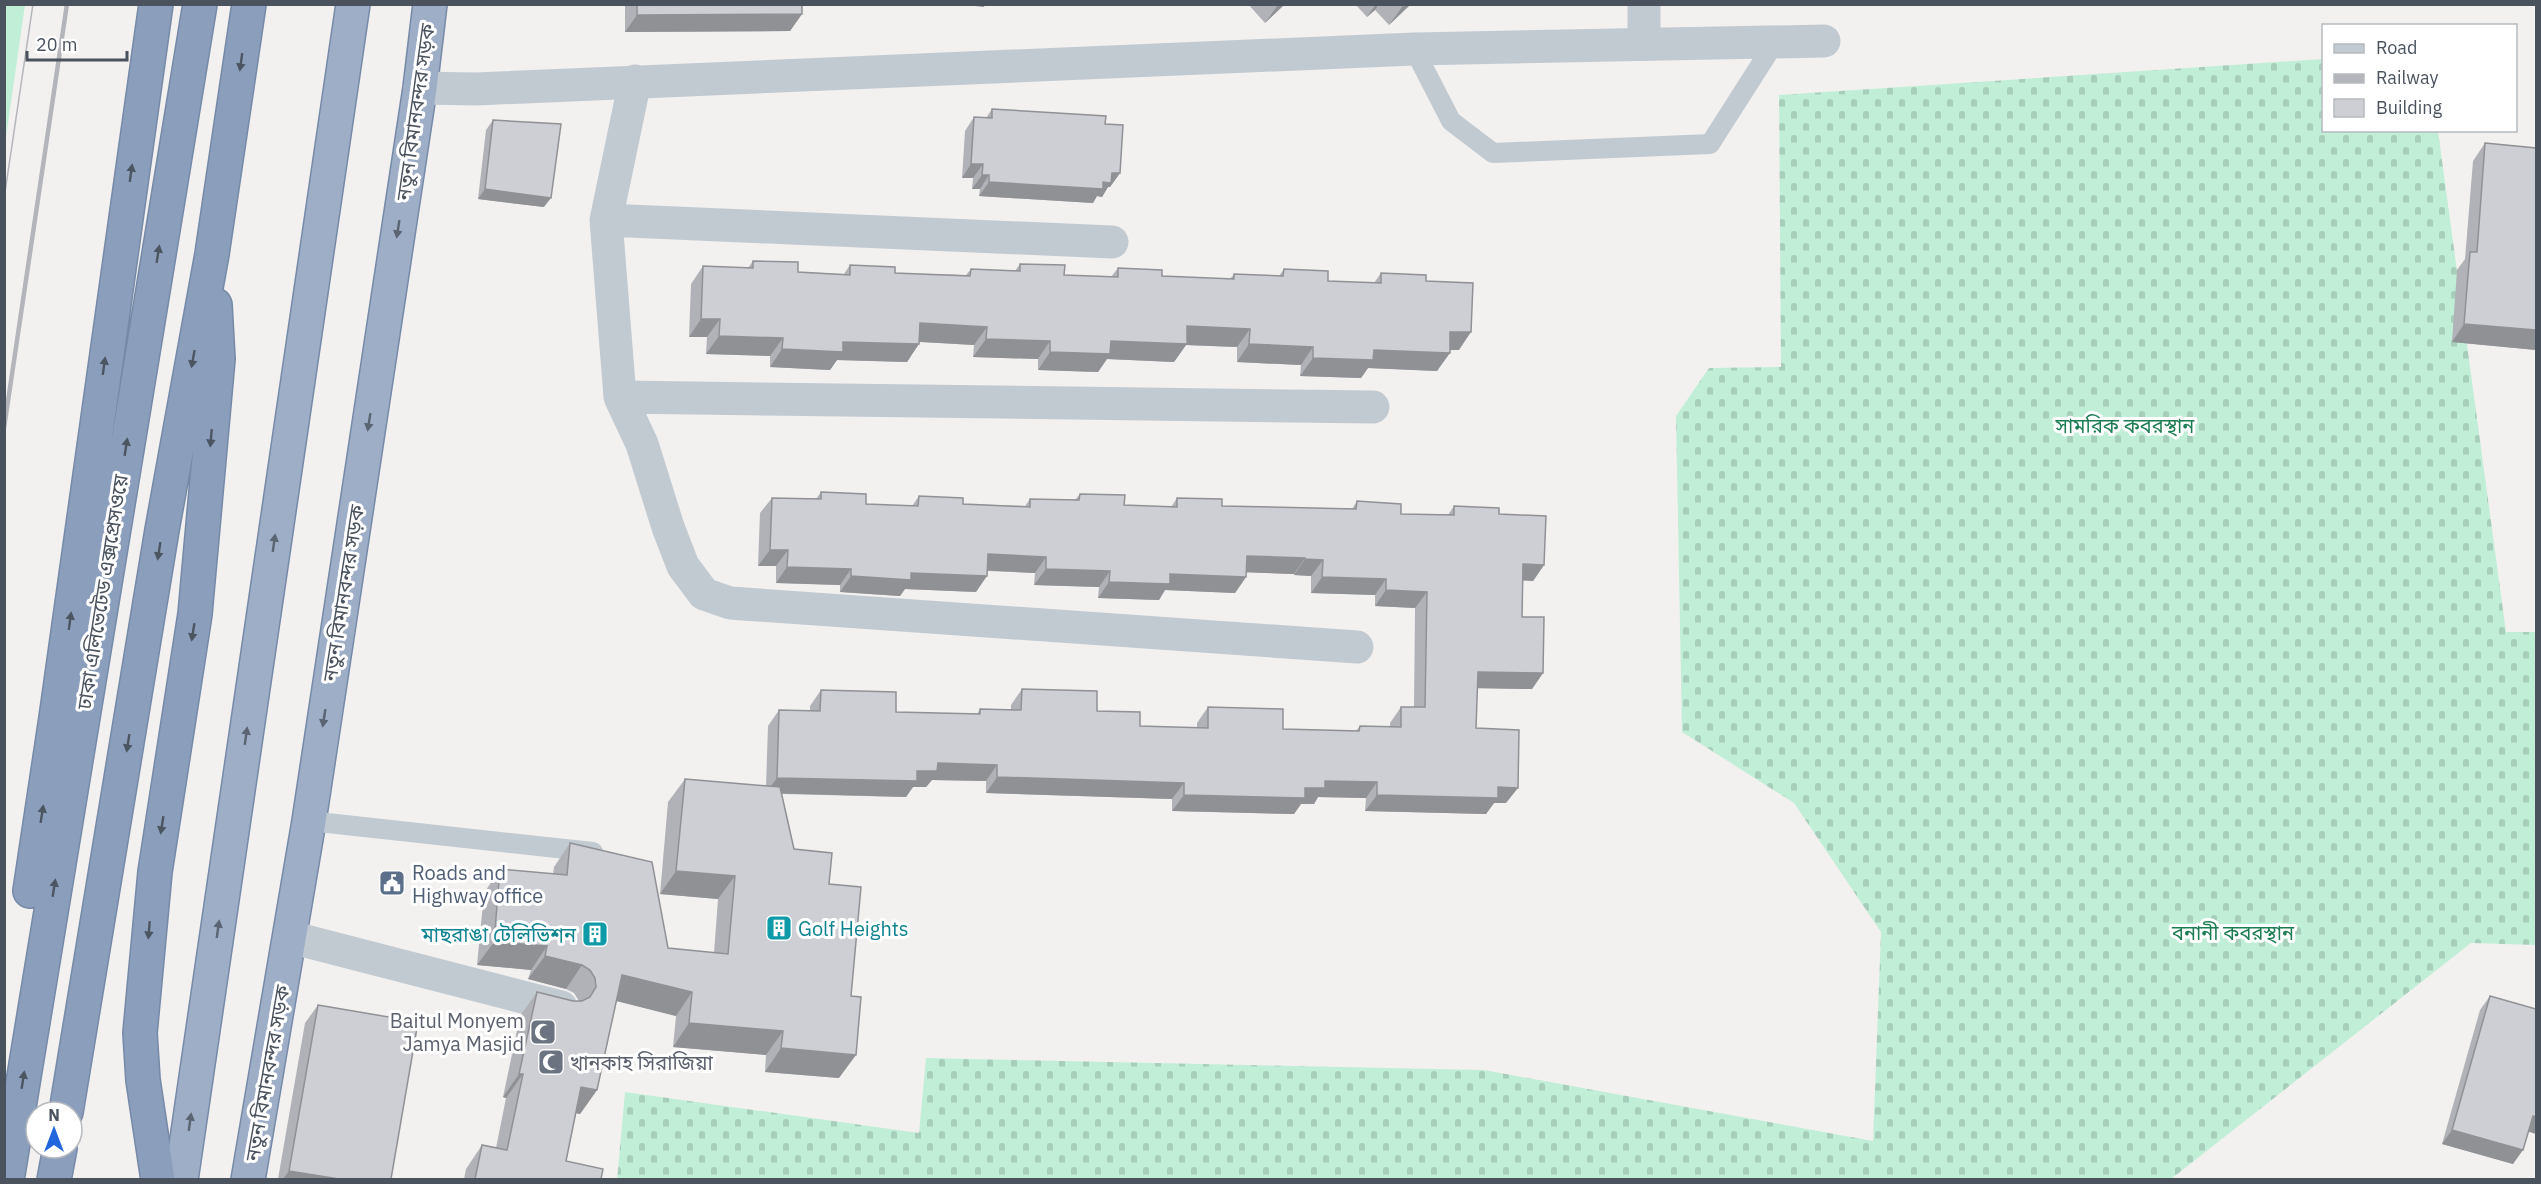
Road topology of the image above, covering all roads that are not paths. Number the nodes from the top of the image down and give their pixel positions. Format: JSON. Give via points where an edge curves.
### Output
{"nodes":[{"id":1,"x":156,"y":4,"type":"edge"},
{"id":2,"x":200,"y":4,"type":"edge"},
{"id":3,"x":249,"y":4,"type":"edge"},
{"id":4,"x":352,"y":4,"type":"edge"},
{"id":5,"x":430,"y":4,"type":"edge"},
{"id":6,"x":1644,"y":4,"type":"edge"},
{"id":7,"x":1824,"y":41,"type":"dead end"},
{"id":8,"x":1775,"y":42,"type":"junction"},
{"id":9,"x":1644,"y":45,"type":"junction"},
{"id":10,"x":1414,"y":49,"type":"junction"},
{"id":11,"x":635,"y":81,"type":"junction"},
{"id":12,"x":420,"y":88,"type":"junction"},
{"id":13,"x":606,"y":220,"type":"junction"},
{"id":14,"x":1112,"y":242,"type":"dead end"},
{"id":15,"x":212,"y":254,"type":"junction"},
{"id":16,"x":620,"y":398,"type":"junction"},
{"id":17,"x":1373,"y":407,"type":"dead end"},
{"id":18,"x":1357,"y":647,"type":"dead end"},
{"id":19,"x":309,"y":821,"type":"junction"},
{"id":20,"x":596,"y":852,"type":"edge"},
{"id":21,"x":290,"y":937,"type":"junction"},
{"id":22,"x":561,"y":1007,"type":"edge"},
{"id":23,"x":4,"y":1059,"type":"edge"},
{"id":24,"x":68,"y":1100,"type":"edge"},
{"id":25,"x":58,"y":1160,"type":"edge"},
{"id":26,"x":7,"y":1179,"type":"edge"},
{"id":27,"x":54,"y":1179,"type":"edge"},
{"id":28,"x":158,"y":1179,"type":"edge"},
{"id":29,"x":182,"y":1179,"type":"edge"},
{"id":30,"x":248,"y":1179,"type":"edge"}],
"edges":[{"from":23,"to":1,"type":"highway","one_way":true,"via":[[58,707]]},
{"from":26,"to":2,"type":"highway","name":"ঢাকা এলিভেটেড এক্সপ্রেসওয়ে","one_way":true},
{"from":3,"to":15,"type":"highway","one_way":true},
{"from":29,"to":4,"type":"highway","one_way":true},
{"from":5,"to":12,"type":"highway","name":"নতুন বিমানবন্দর সড়ক"},
{"from":6,"to":9,"type":"street"},
{"from":7,"to":8,"type":"street"},
{"from":8,"to":9,"type":"street"},
{"from":8,"to":10,"type":"lane","via":[[1710,144],[1493,153],[1451,122]]},
{"from":9,"to":10,"type":"street"},
{"from":10,"to":11,"type":"street"},
{"from":11,"to":12,"type":"street"},
{"from":11,"to":13,"type":"street"},
{"from":12,"to":19,"type":"highway","name":"নতুন বিমানবন্দর সড়ক","one_way":true},
{"from":13,"to":14,"type":"street"},
{"from":13,"to":16,"type":"street"},
{"from":15,"to":24,"type":"highway","one_way":true},
{"from":15,"to":28,"type":"highway","one_way":true,"via":[[218,359],[195,614],[155,872],[140,1033]]},
{"from":16,"to":17,"type":"street"},
{"from":16,"to":18,"type":"street","via":[[642,444],[683,566],[704,594],[730,603]]},
{"from":19,"to":20,"type":"lane"},
{"from":19,"to":21,"type":"highway","name":"নতুন বিমানবন্দর সড়ক"},
{"from":21,"to":22,"type":"street"},
{"from":21,"to":30,"type":"highway","name":"নতুন বিমানবন্দর সড়ক"},
{"from":25,"to":27,"type":"highway"}]}
